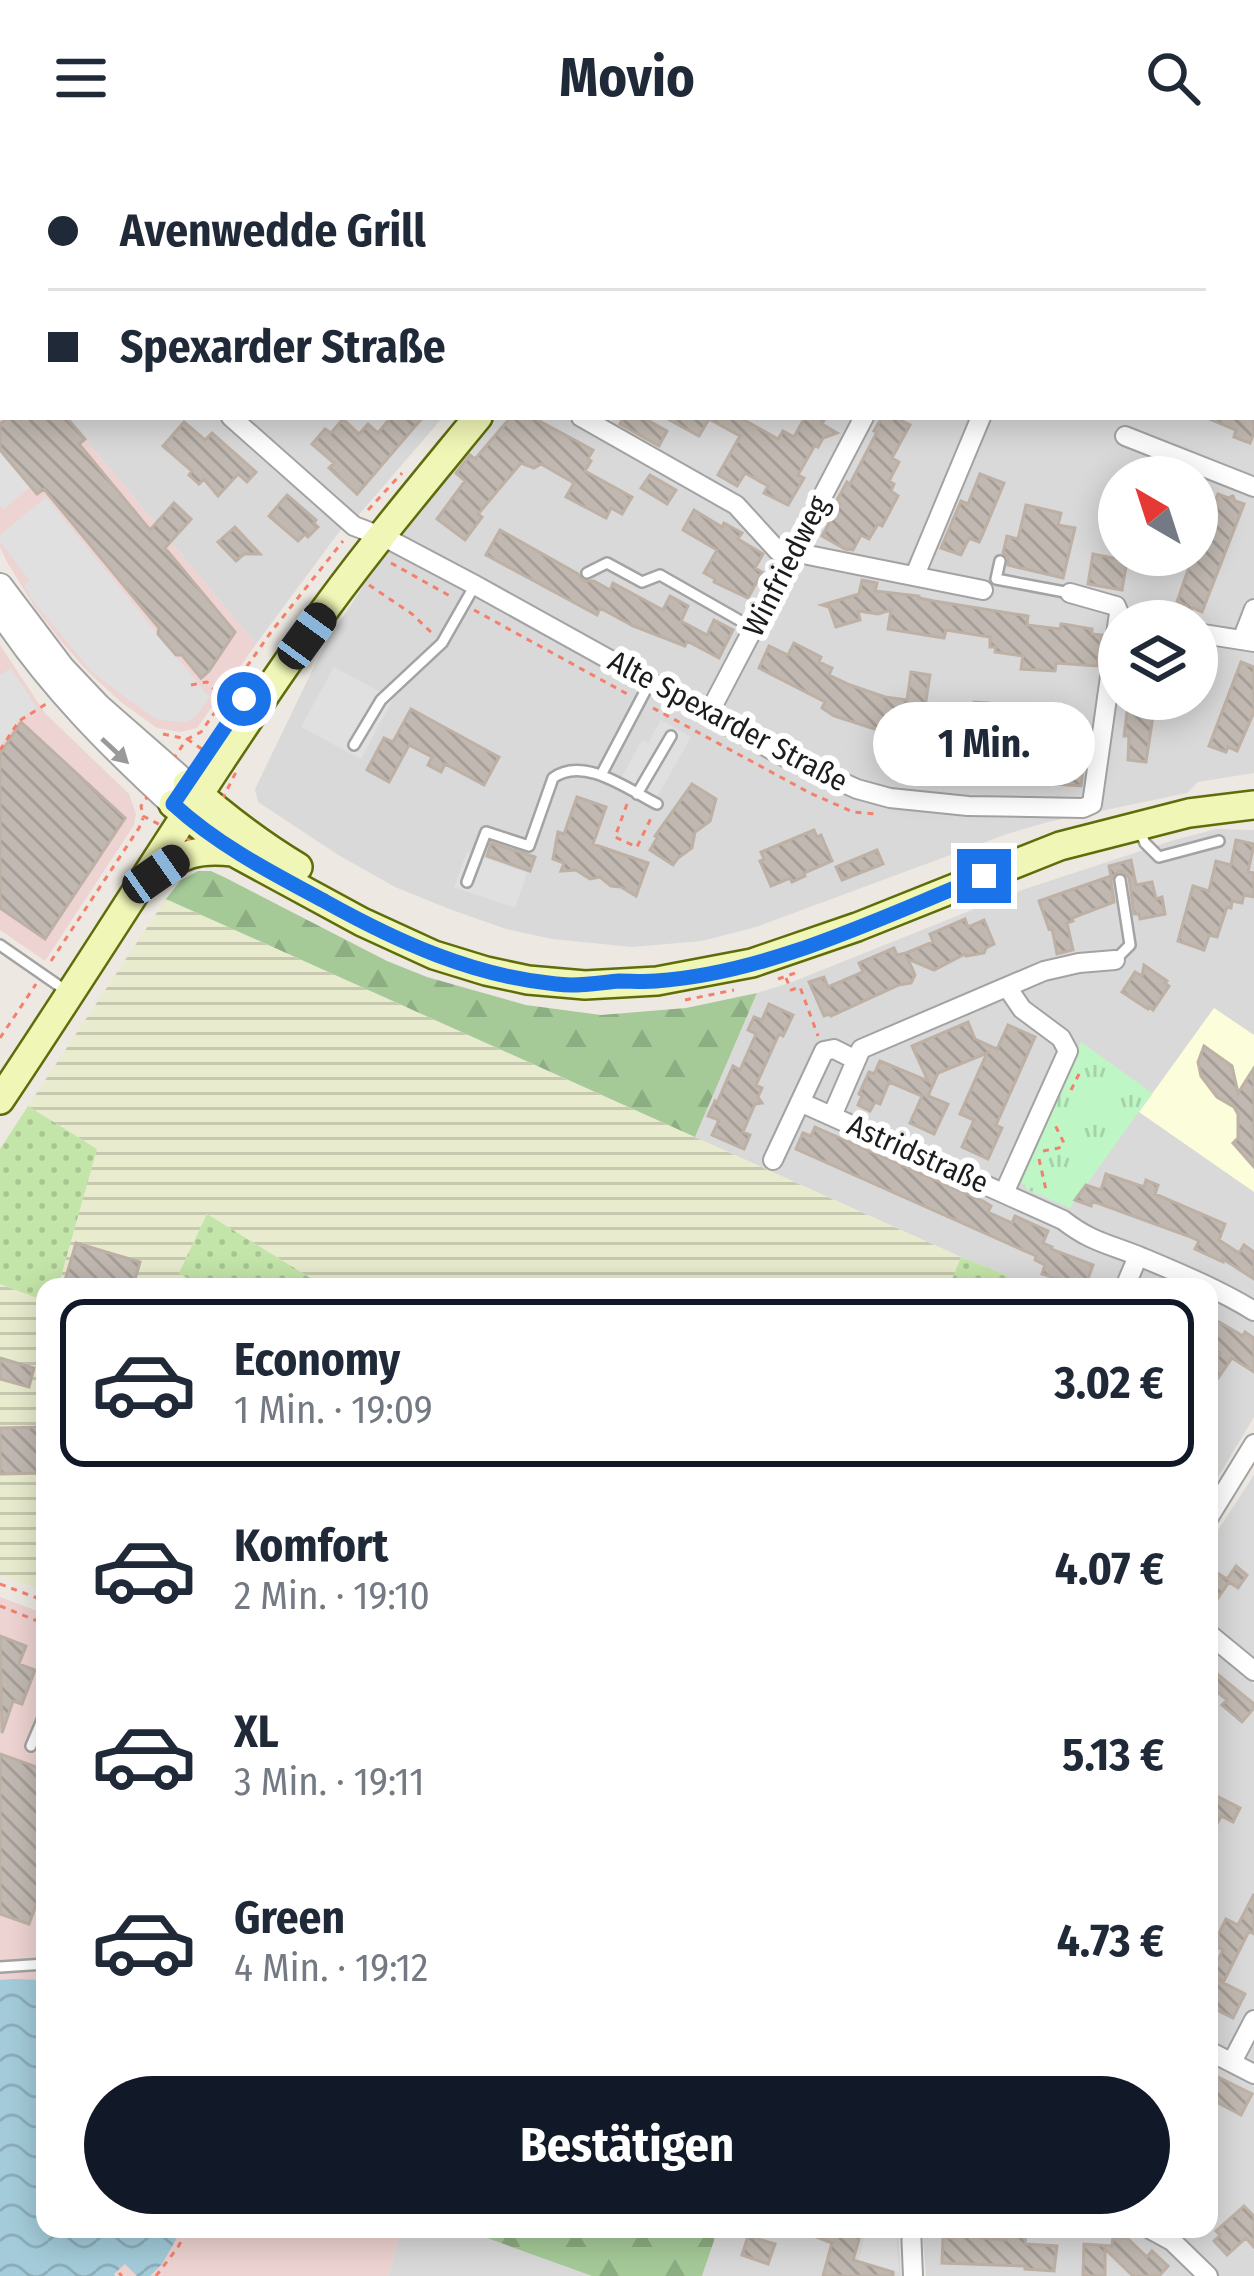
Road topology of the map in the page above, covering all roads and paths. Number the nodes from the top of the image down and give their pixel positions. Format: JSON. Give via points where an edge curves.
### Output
{"nodes":[{"id":1,"x":234,"y":420,"type":"edge"},
{"id":2,"x":459,"y":420,"type":"edge"},
{"id":3,"x":475,"y":420,"type":"edge"},
{"id":4,"x":585,"y":420,"type":"edge"},
{"id":5,"x":862,"y":420,"type":"edge"},
{"id":6,"x":980,"y":420,"type":"edge"},
{"id":7,"x":1128,"y":427,"type":"edge"},
{"id":8,"x":1254,"y":487,"type":"edge"},
{"id":9,"x":366,"y":531,"type":"junction"},
{"id":10,"x":792,"y":552,"type":"junction"},
{"id":11,"x":1000,"y":561,"type":"dead end"},
{"id":12,"x":587,"y":573,"type":"dead end"},
{"id":13,"x":915,"y":575,"type":"junction"},
{"id":14,"x":362,"y":581,"type":"dead end"},
{"id":15,"x":475,"y":585,"type":"junction"},
{"id":16,"x":0,"y":586,"type":"edge"},
{"id":17,"x":983,"y":590,"type":"dead end"},
{"id":18,"x":1070,"y":593,"type":"joint"},
{"id":19,"x":1254,"y":609,"type":"edge"},
{"id":20,"x":0,"y":611,"type":"edge"},
{"id":21,"x":754,"y":628,"type":"junction"},
{"id":22,"x":1218,"y":636,"type":"edge"},
{"id":23,"x":1248,"y":641,"type":"edge"},
{"id":24,"x":442,"y":643,"type":"junction"},
{"id":25,"x":650,"y":682,"type":"junction"},
{"id":26,"x":190,"y":685,"type":"dead end"},
{"id":27,"x":224,"y":699,"type":"junction"},
{"id":28,"x":47,"y":704,"type":"dead end"},
{"id":29,"x":709,"y":715,"type":"junction"},
{"id":30,"x":671,"y":736,"type":"dead end"},
{"id":31,"x":187,"y":740,"type":"junction"},
{"id":32,"x":354,"y":745,"type":"dead end"},
{"id":33,"x":198,"y":747,"type":"dead end"},
{"id":34,"x":0,"y":750,"type":"edge"},
{"id":35,"x":177,"y":753,"type":"dead end"},
{"id":36,"x":601,"y":775,"type":"junction"},
{"id":37,"x":634,"y":793,"type":"junction"},
{"id":38,"x":174,"y":803,"type":"junction"},
{"id":39,"x":657,"y":804,"type":"joint"},
{"id":40,"x":1254,"y":805,"type":"edge"},
{"id":41,"x":143,"y":816,"type":"junction"},
{"id":42,"x":1137,"y":825,"type":"junction"},
{"id":43,"x":1219,"y":841,"type":"dead end"},
{"id":44,"x":233,"y":852,"type":"junction"},
{"id":45,"x":1120,"y":880,"type":"dead end"},
{"id":46,"x":467,"y":882,"type":"dead end"},
{"id":47,"x":129,"y":901,"type":"junction"},
{"id":48,"x":0,"y":945,"type":"edge"},
{"id":49,"x":1115,"y":960,"type":"joint"},
{"id":50,"x":804,"y":970,"type":"dead end"},
{"id":51,"x":786,"y":977,"type":"junction"},
{"id":52,"x":620,"y":981,"type":"junction"},
{"id":53,"x":768,"y":981,"type":"dead end"},
{"id":54,"x":56,"y":984,"type":"junction"},
{"id":55,"x":1007,"y":987,"type":"junction"},
{"id":56,"x":733,"y":991,"type":"dead end"},
{"id":57,"x":685,"y":1000,"type":"dead end"},
{"id":58,"x":0,"y":1038,"type":"edge"},
{"id":59,"x":824,"y":1051,"type":"junction"},
{"id":60,"x":1065,"y":1057,"type":"junction"},
{"id":61,"x":856,"y":1060,"type":"junction"},
{"id":62,"x":2,"y":1083,"type":"edge"},
{"id":63,"x":1070,"y":1091,"type":"dead end"},
{"id":64,"x":800,"y":1102,"type":"junction"},
{"id":65,"x":832,"y":1116,"type":"junction"},
{"id":66,"x":1054,"y":1118,"type":"dead end"},
{"id":67,"x":773,"y":1160,"type":"dead end"},
{"id":68,"x":1004,"y":1193,"type":"junction"},
{"id":69,"x":1039,"y":1208,"type":"junction"},
{"id":70,"x":1138,"y":1256,"type":"junction"},
{"id":71,"x":1129,"y":1278,"type":"edge"},
{"id":72,"x":1189,"y":1278,"type":"edge"},
{"id":73,"x":1218,"y":1291,"type":"edge"},
{"id":74,"x":1254,"y":1311,"type":"edge"},
{"id":75,"x":1254,"y":1444,"type":"edge"},
{"id":76,"x":1218,"y":1502,"type":"edge"},
{"id":77,"x":0,"y":1584,"type":"edge"},
{"id":78,"x":36,"y":1598,"type":"edge"},
{"id":79,"x":0,"y":1606,"type":"edge"},
{"id":80,"x":36,"y":1620,"type":"edge"},
{"id":81,"x":1218,"y":1641,"type":"edge"},
{"id":82,"x":1254,"y":1671,"type":"edge"},
{"id":83,"x":36,"y":1734,"type":"edge"},
{"id":84,"x":31,"y":1746,"type":"dead end"},
{"id":85,"x":36,"y":1965,"type":"edge"},
{"id":86,"x":0,"y":1967,"type":"edge"},
{"id":87,"x":1254,"y":2020,"type":"edge"},
{"id":88,"x":1218,"y":2055,"type":"edge"},
{"id":89,"x":1232,"y":2062,"type":"junction"},
{"id":90,"x":1254,"y":2074,"type":"edge"},
{"id":91,"x":183,"y":2238,"type":"edge"},
{"id":92,"x":911,"y":2238,"type":"edge"},
{"id":93,"x":1166,"y":2238,"type":"edge"},
{"id":94,"x":156,"y":2276,"type":"edge"},
{"id":95,"x":913,"y":2276,"type":"edge"},
{"id":96,"x":1208,"y":2276,"type":"edge"}],
"edges":[{"from":1,"to":9,"type":"street","name":"Alte Spexarder Straße"},
{"from":2,"to":9,"type":"main road"},
{"from":3,"to":9,"type":"main road"},
{"from":4,"to":10,"type":"street","via":[[736,506],[778,550]]},
{"from":5,"to":10,"type":"street","name":"Winfriedweg"},
{"from":6,"to":13,"type":"street"},
{"from":7,"to":8,"type":"street"},
{"from":9,"to":15,"type":"street","name":"Alte Spexarder Straße"},
{"from":9,"to":27,"type":"path","via":[[271,632]]},
{"from":9,"to":38,"type":"main road","via":[[307,636]]},
{"from":10,"to":13,"type":"street"},
{"from":10,"to":21,"type":"street","name":"Winfriedweg"},
{"from":11,"to":18,"type":"lane","via":[[996,579]]},
{"from":12,"to":21,"type":"lane","via":[[608,563],[642,582],[660,575]]},
{"from":13,"to":17,"type":"street"},
{"from":14,"to":24,"type":"path"},
{"from":15,"to":24,"type":"lane"},
{"from":15,"to":25,"type":"street","name":"Alte Spexarder Straße"},
{"from":16,"to":38,"type":"street"},
{"from":18,"to":29,"type":"street","name":"Alte Spexarder Straße","via":[[1109,602],[1119,613],[1095,794],[1082,808],[890,798],[783,756]]},
{"from":19,"to":23,"type":"street"},
{"from":20,"to":38,"type":"street","one_way":true,"via":[[92,728]]},
{"from":21,"to":29,"type":"street","name":"Winfriedweg"},
{"from":22,"to":23,"type":"street"},
{"from":24,"to":32,"type":"lane","via":[[381,700]]},
{"from":25,"to":29,"type":"street","name":"Alte Spexarder Straße"},
{"from":25,"to":36,"type":"lane"},
{"from":26,"to":27,"type":"path","via":[[207,682]]},
{"from":27,"to":31,"type":"path"},
{"from":28,"to":34,"type":"path","via":[[19,722]]},
{"from":30,"to":37,"type":"lane"},
{"from":31,"to":33,"type":"path"},
{"from":31,"to":35,"type":"path"},
{"from":36,"to":37,"type":"lane"},
{"from":36,"to":46,"type":"lane","via":[[560,772],[529,846],[486,832]]},
{"from":37,"to":39,"type":"lane"},
{"from":37,"to":39,"type":"path","via":[[615,837],[637,847]]},
{"from":38,"to":41,"type":"path"},
{"from":38,"to":41,"type":"path","via":[[141,806]]},
{"from":38,"to":44,"type":"main road"},
{"from":38,"to":47,"type":"main road"},
{"from":38,"to":52,"type":"main road","via":[[214,810],[369,910],[442,943]]},
{"from":38,"to":54,"type":"main road"},
{"from":40,"to":42,"type":"main road"},
{"from":41,"to":54,"type":"path"},
{"from":42,"to":43,"type":"lane","via":[[1159,856]]},
{"from":42,"to":52,"type":"main road","via":[[1060,846],[752,963]]},
{"from":44,"to":47,"type":"main road","via":[[181,856]]},
{"from":44,"to":52,"type":"main road","via":[[434,955],[544,983]]},
{"from":45,"to":49,"type":"lane","via":[[1130,944]]},
{"from":47,"to":54,"type":"main road"},
{"from":48,"to":54,"type":"lane"},
{"from":49,"to":55,"type":"street","via":[[1061,967]]},
{"from":50,"to":51,"type":"path"},
{"from":51,"to":53,"type":"path"},
{"from":51,"to":59,"type":"path","via":[[791,990],[800,987]]},
{"from":54,"to":58,"type":"path"},
{"from":54,"to":62,"type":"main road"},
{"from":55,"to":60,"type":"street","via":[[1061,1038]]},
{"from":55,"to":61,"type":"street","via":[[861,1049]]},
{"from":56,"to":57,"type":"path"},
{"from":59,"to":61,"type":"street"},
{"from":59,"to":64,"type":"street"},
{"from":60,"to":63,"type":"path","via":[[1081,1074]]},
{"from":60,"to":68,"type":"street","name":"Astridstraße"},
{"from":61,"to":65,"type":"street","name":"Astridstraße"},
{"from":64,"to":65,"type":"street","name":"Astridstraße"},
{"from":64,"to":67,"type":"street"},
{"from":65,"to":68,"type":"street","name":"Astridstraße"},
{"from":66,"to":69,"type":"path","via":[[1064,1143],[1040,1153],[1046,1189]]},
{"from":68,"to":69,"type":"street","name":"Astridstraße"},
{"from":69,"to":70,"type":"street","name":"Astridstraße","via":[[1085,1237]]},
{"from":70,"to":71,"type":"street"},
{"from":70,"to":72,"type":"street","name":"Astridstraße"},
{"from":73,"to":74,"type":"street","name":"Astridstraße"},
{"from":75,"to":76,"type":"street"},
{"from":77,"to":78,"type":"path"},
{"from":79,"to":80,"type":"path"},
{"from":81,"to":82,"type":"street"},
{"from":83,"to":84,"type":"lane"},
{"from":85,"to":86,"type":"lane"},
{"from":87,"to":89,"type":"street"},
{"from":88,"to":89,"type":"street"},
{"from":89,"to":90,"type":"street"},
{"from":91,"to":94,"type":"path"},
{"from":92,"to":95,"type":"street"},
{"from":93,"to":96,"type":"street"}]}
